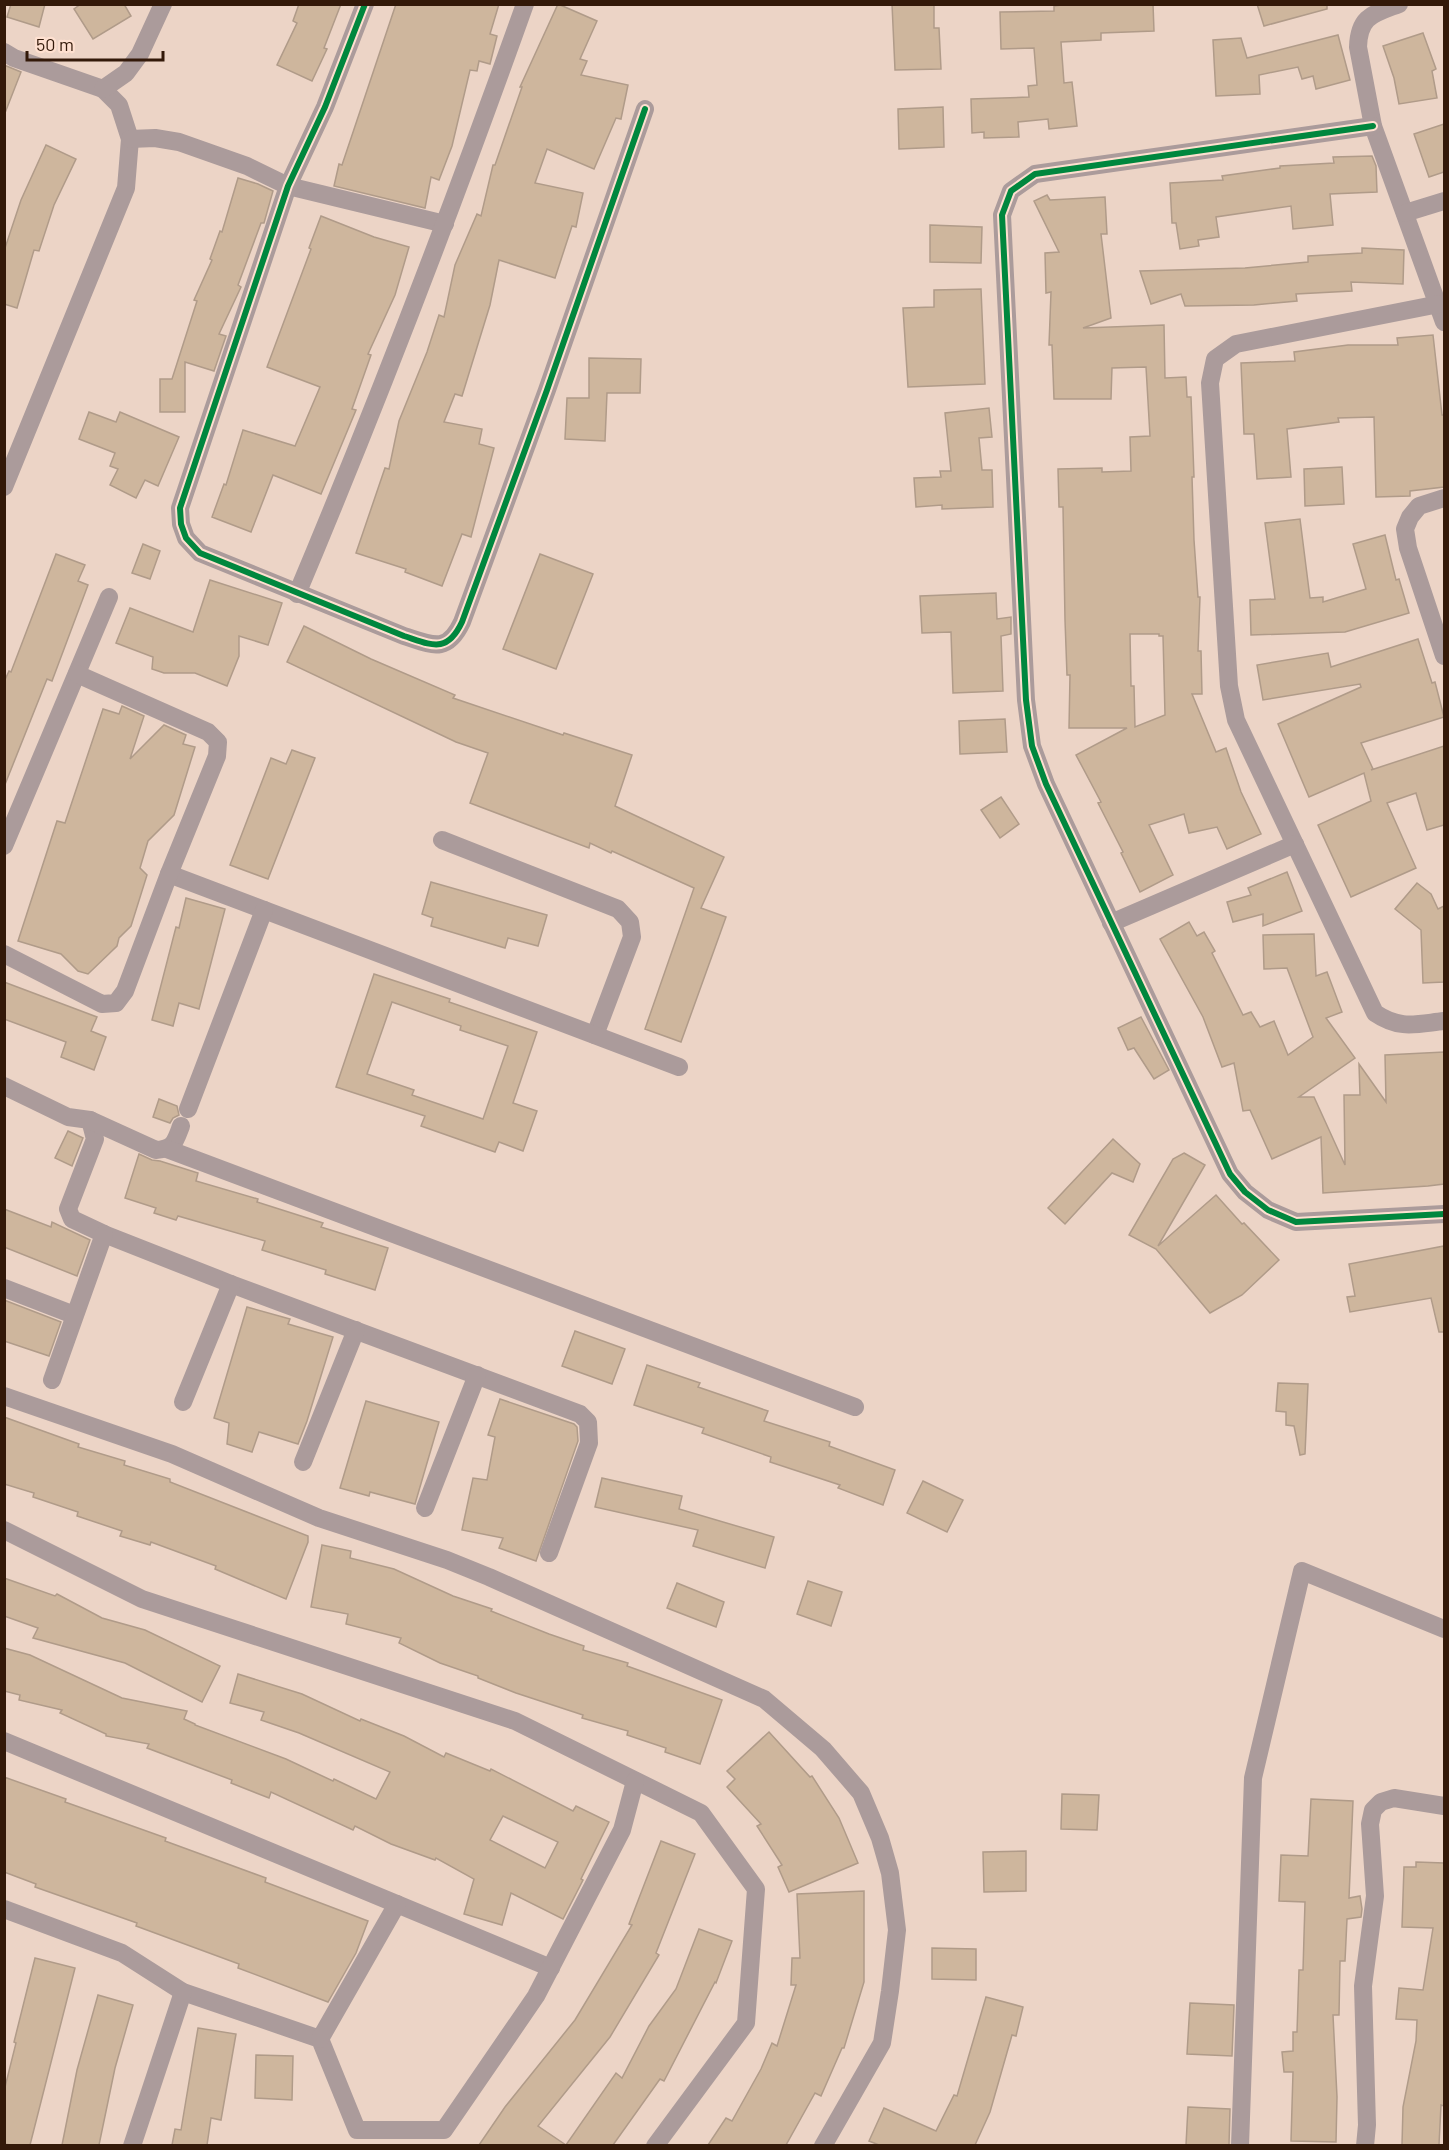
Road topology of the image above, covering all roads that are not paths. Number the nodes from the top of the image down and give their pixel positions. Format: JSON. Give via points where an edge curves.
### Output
{"nodes":[{"id":1,"x":163,"y":4,"type":"edge"},
{"id":2,"x":366,"y":4,"type":"edge"},
{"id":3,"x":525,"y":4,"type":"edge"},
{"id":4,"x":1399,"y":4,"type":"edge"},
{"id":5,"x":4,"y":52,"type":"edge"},
{"id":6,"x":103,"y":89,"type":"junction"},
{"id":7,"x":645,"y":109,"type":"dead end"},
{"id":8,"x":1373,"y":126,"type":"junction"},
{"id":9,"x":130,"y":140,"type":"junction"},
{"id":10,"x":288,"y":186,"type":"junction"},
{"id":11,"x":1444,"y":201,"type":"edge"},
{"id":12,"x":1405,"y":213,"type":"junction"},
{"id":13,"x":445,"y":224,"type":"junction"},
{"id":14,"x":1442,"y":313,"type":"edge"},
{"id":15,"x":4,"y":487,"type":"edge"},
{"id":16,"x":1444,"y":498,"type":"edge"},
{"id":17,"x":297,"y":594,"type":"junction"},
{"id":18,"x":109,"y":597,"type":"dead end"},
{"id":19,"x":1444,"y":656,"type":"edge"},
{"id":20,"x":77,"y":674,"type":"junction"},
{"id":21,"x":442,"y":840,"type":"dead end"},
{"id":22,"x":1295,"y":844,"type":"junction"},
{"id":23,"x":4,"y":846,"type":"edge"},
{"id":24,"x":169,"y":874,"type":"junction"},
{"id":25,"x":264,"y":910,"type":"junction"},
{"id":26,"x":1111,"y":923,"type":"junction"},
{"id":27,"x":4,"y":954,"type":"edge"},
{"id":28,"x":1444,"y":1021,"type":"edge"},
{"id":29,"x":595,"y":1035,"type":"junction"},
{"id":30,"x":679,"y":1066,"type":"dead end"},
{"id":31,"x":4,"y":1086,"type":"edge"},
{"id":32,"x":90,"y":1120,"type":"junction"},
{"id":33,"x":167,"y":1149,"type":"junction"},
{"id":34,"x":1444,"y":1214,"type":"edge"},
{"id":35,"x":104,"y":1234,"type":"junction"},
{"id":36,"x":231,"y":1284,"type":"junction"},
{"id":37,"x":4,"y":1288,"type":"edge"},
{"id":38,"x":74,"y":1315,"type":"junction"},
{"id":39,"x":356,"y":1330,"type":"junction"},
{"id":40,"x":477,"y":1375,"type":"junction"},
{"id":41,"x":52,"y":1380,"type":"dead end"},
{"id":42,"x":4,"y":1396,"type":"edge"},
{"id":43,"x":183,"y":1402,"type":"dead end"},
{"id":44,"x":855,"y":1407,"type":"dead end"},
{"id":45,"x":303,"y":1462,"type":"dead end"},
{"id":46,"x":425,"y":1508,"type":"dead end"},
{"id":47,"x":4,"y":1530,"type":"edge"},
{"id":48,"x":549,"y":1553,"type":"dead end"},
{"id":49,"x":1444,"y":1629,"type":"edge"},
{"id":50,"x":4,"y":1740,"type":"edge"},
{"id":51,"x":636,"y":1781,"type":"junction"},
{"id":52,"x":1444,"y":1806,"type":"edge"},
{"id":53,"x":397,"y":1904,"type":"junction"},
{"id":54,"x":4,"y":1909,"type":"edge"},
{"id":55,"x":551,"y":1968,"type":"junction"},
{"id":56,"x":183,"y":1992,"type":"junction"},
{"id":57,"x":320,"y":2039,"type":"junction"},
{"id":58,"x":826,"y":2144,"type":"edge"},
{"id":59,"x":132,"y":2145,"type":"edge"},
{"id":60,"x":655,"y":2145,"type":"edge"},
{"id":61,"x":1240,"y":2145,"type":"edge"},
{"id":62,"x":1365,"y":2145,"type":"edge"}],
"edges":[{"from":1,"to":6,"type":"street","via":[[140,54],[126,73]]},
{"from":2,"to":10,"type":"street"},
{"from":3,"to":13,"type":"street"},
{"from":4,"to":8,"type":"street","via":[[1371,15],[1359,34]]},
{"from":5,"to":6,"type":"street"},
{"from":6,"to":9,"type":"street","via":[[119,105]]},
{"from":7,"to":17,"type":"street","via":[[456,635],[433,645]]},
{"from":8,"to":12,"type":"street"},
{"from":8,"to":26,"type":"street","via":[[1035,174],[1011,191],[1002,215],[1026,700],[1032,746]]},
{"from":9,"to":10,"type":"street","via":[[155,138],[179,142],[247,166]]},
{"from":9,"to":15,"type":"street","via":[[126,188]]},
{"from":10,"to":13,"type":"street"},
{"from":10,"to":17,"type":"street","via":[[180,508],[186,538],[200,553]]},
{"from":11,"to":12,"type":"street"},
{"from":12,"to":14,"type":"street"},
{"from":13,"to":17,"type":"street"},
{"from":14,"to":22,"type":"street","via":[[1236,344],[1215,358],[1209,383],[1229,686],[1236,720]]},
{"from":16,"to":19,"type":"street","via":[[1419,506],[1405,529]]},
{"from":18,"to":20,"type":"street"},
{"from":20,"to":23,"type":"street"},
{"from":20,"to":24,"type":"street","via":[[208,732],[218,742],[217,756]]},
{"from":21,"to":29,"type":"street","via":[[618,909],[630,922],[632,937]]},
{"from":22,"to":26,"type":"street"},
{"from":22,"to":28,"type":"street","via":[[1375,1013],[1402,1025]]},
{"from":24,"to":25,"type":"street"},
{"from":24,"to":27,"type":"street","via":[[125,991],[116,1003],[102,1004]]},
{"from":25,"to":29,"type":"street"},
{"from":25,"to":33,"type":"street","via":[[175,1142]]},
{"from":26,"to":34,"type":"street","via":[[1230,1174],[1245,1192],[1268,1210],[1296,1222]]},
{"from":29,"to":30,"type":"street"},
{"from":31,"to":32,"type":"street","via":[[68,1117]]},
{"from":32,"to":33,"type":"street","via":[[156,1150]]},
{"from":32,"to":35,"type":"street","via":[[95,1139],[68,1209],[72,1219]]},
{"from":33,"to":44,"type":"street"},
{"from":35,"to":36,"type":"street"},
{"from":35,"to":38,"type":"street"},
{"from":36,"to":39,"type":"street"},
{"from":36,"to":43,"type":"street"},
{"from":37,"to":38,"type":"street"},
{"from":38,"to":41,"type":"street"},
{"from":39,"to":40,"type":"street"},
{"from":39,"to":45,"type":"street"},
{"from":40,"to":46,"type":"street"},
{"from":40,"to":48,"type":"street","via":[[580,1414],[588,1422],[589,1443]]},
{"from":42,"to":58,"type":"street","via":[[172,1454],[319,1518],[489,1576],[764,1699],[822,1749],[861,1793],[880,1838],[890,1873],[897,1930],[882,2043]]},
{"from":47,"to":51,"type":"street","via":[[142,1599],[514,1721]]},
{"from":49,"to":61,"type":"street","via":[[1302,1571],[1253,1778]]},
{"from":50,"to":53,"type":"street"},
{"from":51,"to":55,"type":"street","via":[[622,1830]]},
{"from":51,"to":60,"type":"street","via":[[701,1813],[756,1889],[746,2023]]},
{"from":52,"to":62,"type":"street","via":[[1394,1798],[1373,1810],[1370,1824],[1375,1896],[1363,1986]]},
{"from":53,"to":55,"type":"street"},
{"from":53,"to":57,"type":"street"},
{"from":54,"to":56,"type":"street","via":[[122,1953]]},
{"from":55,"to":57,"type":"street","via":[[444,2130],[357,2130]]},
{"from":56,"to":57,"type":"street"},
{"from":56,"to":59,"type":"street"}]}
